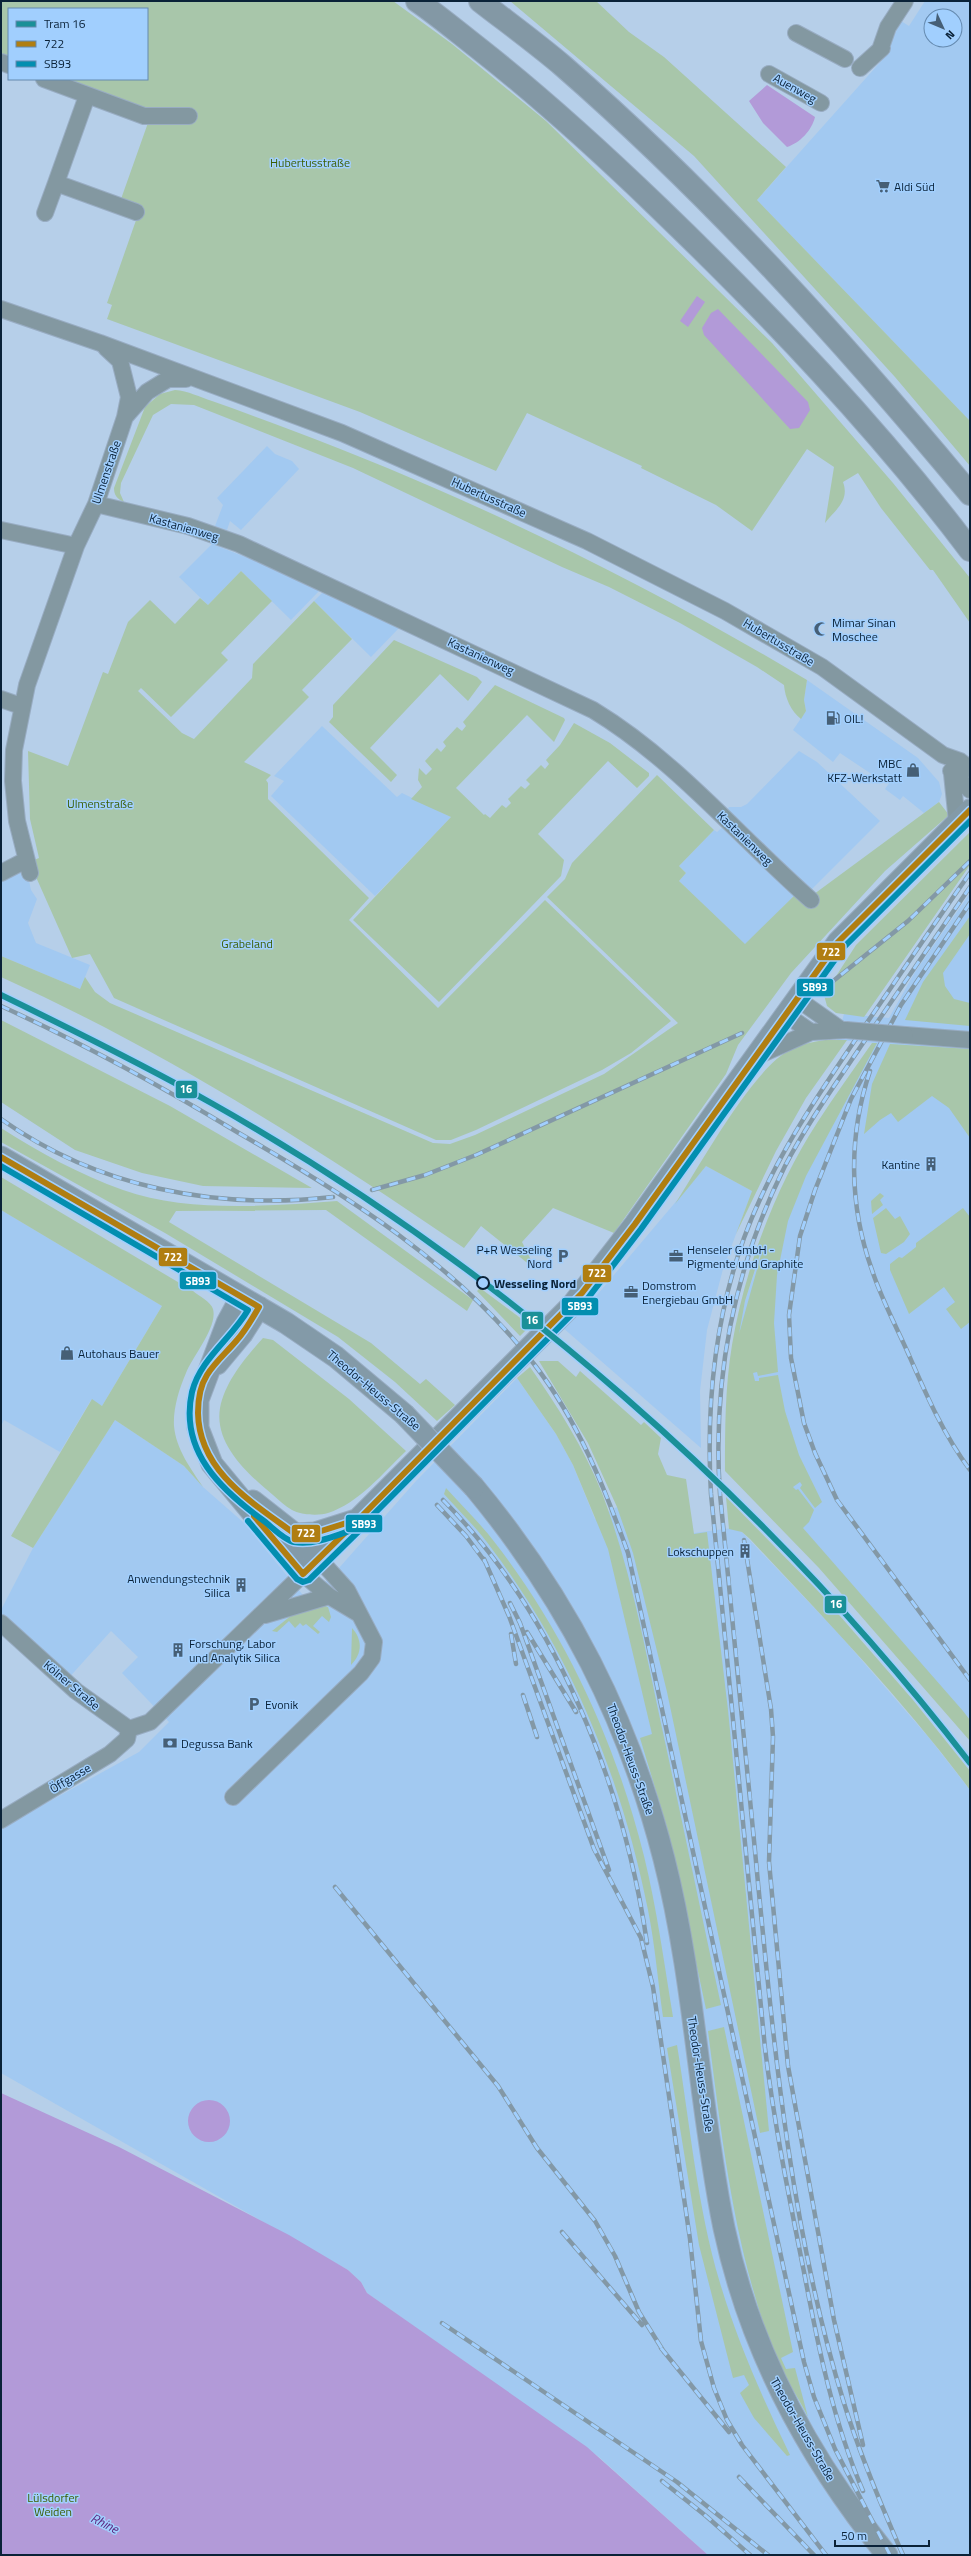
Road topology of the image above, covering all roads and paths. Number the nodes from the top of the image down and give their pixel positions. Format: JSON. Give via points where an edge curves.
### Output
{"nodes":[{"id":1,"x":417,"y":1,"type":"edge"},
{"id":2,"x":480,"y":1,"type":"edge"},
{"id":3,"x":905,"y":1,"type":"edge"},
{"id":4,"x":796,"y":33,"type":"dead end"},
{"id":5,"x":845,"y":59,"type":"dead end"},
{"id":6,"x":860,"y":68,"type":"dead end"},
{"id":7,"x":769,"y":74,"type":"dead end"},
{"id":8,"x":46,"y":80,"type":"edge"},
{"id":9,"x":86,"y":96,"type":"junction"},
{"id":10,"x":822,"y":103,"type":"dead end"},
{"id":11,"x":189,"y":116,"type":"dead end"},
{"id":12,"x":56,"y":183,"type":"junction"},
{"id":13,"x":45,"y":212,"type":"dead end"},
{"id":14,"x":136,"y":212,"type":"dead end"},
{"id":15,"x":1,"y":309,"type":"edge"},
{"id":16,"x":100,"y":342,"type":"junction"},
{"id":17,"x":194,"y":379,"type":"junction"},
{"id":18,"x":125,"y":417,"type":"junction"},
{"id":19,"x":970,"y":494,"type":"edge"},
{"id":20,"x":96,"y":504,"type":"junction"},
{"id":21,"x":1,"y":530,"type":"edge"},
{"id":22,"x":76,"y":546,"type":"junction"},
{"id":23,"x":970,"y":550,"type":"edge"},
{"id":24,"x":1,"y":699,"type":"edge"},
{"id":25,"x":21,"y":706,"type":"junction"},
{"id":26,"x":963,"y":766,"type":"edge"},
{"id":27,"x":970,"y":790,"type":"edge"},
{"id":28,"x":964,"y":816,"type":"edge"},
{"id":29,"x":1,"y":873,"type":"edge"},
{"id":30,"x":811,"y":900,"type":"dead end"},
{"id":31,"x":790,"y":1006,"type":"junction"},
{"id":32,"x":843,"y":1029,"type":"junction"},
{"id":33,"x":811,"y":1032,"type":"junction"},
{"id":34,"x":970,"y":1040,"type":"edge"},
{"id":35,"x":753,"y":1058,"type":"junction"},
{"id":36,"x":1,"y":1157,"type":"edge"},
{"id":37,"x":241,"y":1297,"type":"junction"},
{"id":38,"x":259,"y":1307,"type":"junction"},
{"id":39,"x":207,"y":1376,"type":"junction"},
{"id":40,"x":222,"y":1476,"type":"junction"},
{"id":41,"x":359,"y":1519,"type":"junction"},
{"id":42,"x":295,"y":1534,"type":"junction"},
{"id":43,"x":319,"y":1559,"type":"junction"},
{"id":44,"x":304,"y":1574,"type":"junction"},
{"id":45,"x":329,"y":1596,"type":"junction"},
{"id":46,"x":359,"y":1614,"type":"junction"},
{"id":47,"x":263,"y":1615,"type":"junction"},
{"id":48,"x":1,"y":1623,"type":"edge"},
{"id":49,"x":129,"y":1729,"type":"junction"},
{"id":50,"x":233,"y":1797,"type":"dead end"},
{"id":51,"x":1,"y":1820,"type":"edge"},
{"id":52,"x":887,"y":2555,"type":"edge"}],
"edges":[{"from":1,"to":23,"type":"highway","via":[[535,94],[618,168],[720,266],[862,419]]},
{"from":2,"to":19,"type":"highway","via":[[562,65],[748,241],[886,392]]},
{"from":3,"to":6,"type":"street","via":[[888,27],[882,47]]},
{"from":4,"to":5,"type":"street"},
{"from":7,"to":10,"type":"street","name":"Auenweg"},
{"from":8,"to":9,"type":"street"},
{"from":9,"to":11,"type":"street","via":[[144,116]]},
{"from":9,"to":12,"type":"street"},
{"from":12,"to":13,"type":"street"},
{"from":12,"to":14,"type":"street"},
{"from":15,"to":16,"type":"street","name":"Hubertusstraße"},
{"from":16,"to":17,"type":"street","name":"Hubertusstraße"},
{"from":16,"to":18,"type":"street","name":"Ulmenstraße","via":[[120,361],[129,397]]},
{"from":17,"to":18,"type":"street","name":"Ulmenstraße","via":[[168,379],[147,392]]},
{"from":17,"to":26,"type":"street","name":"Hubertusstraße","via":[[342,433],[587,541],[725,611],[822,668],[943,755]]},
{"from":18,"to":20,"type":"street","name":"Ulmenstraße"},
{"from":20,"to":22,"type":"street","name":"Ulmenstraße"},
{"from":20,"to":30,"type":"street","name":"Kastanienweg","via":[[188,526],[239,544],[593,710],[632,734],[665,761]]},
{"from":21,"to":22,"type":"street"},
{"from":22,"to":25,"type":"street","name":"Ulmenstraße"},
{"from":24,"to":25,"type":"street"},
{"from":25,"to":29,"type":"street","name":"Ulmenstraße","via":[[14,750],[13,781],[17,821],[28,866]]},
{"from":26,"to":27,"type":"street","name":"Hubertusstraße"},
{"from":26,"to":28,"type":"street"},
{"from":28,"to":31,"type":"main road","via":[[838,942]]},
{"from":31,"to":32,"type":"street"},
{"from":31,"to":33,"type":"street"},
{"from":31,"to":35,"type":"main road"},
{"from":32,"to":33,"type":"street"},
{"from":32,"to":34,"type":"street","bridge":true},
{"from":33,"to":35,"type":"street"},
{"from":35,"to":41,"type":"main road","via":[[635,1224],[582,1293]]},
{"from":36,"to":37,"type":"main road","name":"Theodor-Heuss-Straße"},
{"from":37,"to":38,"type":"main road","name":"Theodor-Heuss-Straße"},
{"from":37,"to":39,"type":"main road","via":[[227,1323]]},
{"from":38,"to":39,"type":"main road","via":[[242,1334]]},
{"from":38,"to":52,"type":"main road","name":"Theodor-Heuss-Straße","bridge":true,"via":[[336,1357],[404,1414],[474,1487],[520,1546],[565,1612],[608,1694],[633,1757],[664,1860],[675,1913],[725,2229],[754,2331],[769,2370],[809,2444],[836,2486]]},
{"from":39,"to":40,"type":"main road","via":[[198,1400],[198,1428],[206,1454]]},
{"from":40,"to":42,"type":"main road"},
{"from":40,"to":44,"type":"main road"},
{"from":41,"to":42,"type":"main road","via":[[315,1532]]},
{"from":41,"to":43,"type":"main road"},
{"from":42,"to":43,"type":"main road"},
{"from":43,"to":44,"type":"main road"},
{"from":43,"to":46,"type":"street","via":[[347,1590]]},
{"from":44,"to":45,"type":"street"},
{"from":44,"to":47,"type":"street"},
{"from":45,"to":46,"type":"street"},
{"from":45,"to":47,"type":"street"},
{"from":46,"to":50,"type":"street","via":[[374,1642],[374,1651],[368,1665]]},
{"from":47,"to":49,"type":"street","via":[[150,1722]]},
{"from":48,"to":49,"type":"street","name":"Kölner Straße","via":[[76,1691]]},
{"from":49,"to":51,"type":"street","name":"Öffgasse","via":[[127,1739],[110,1754]]}]}
